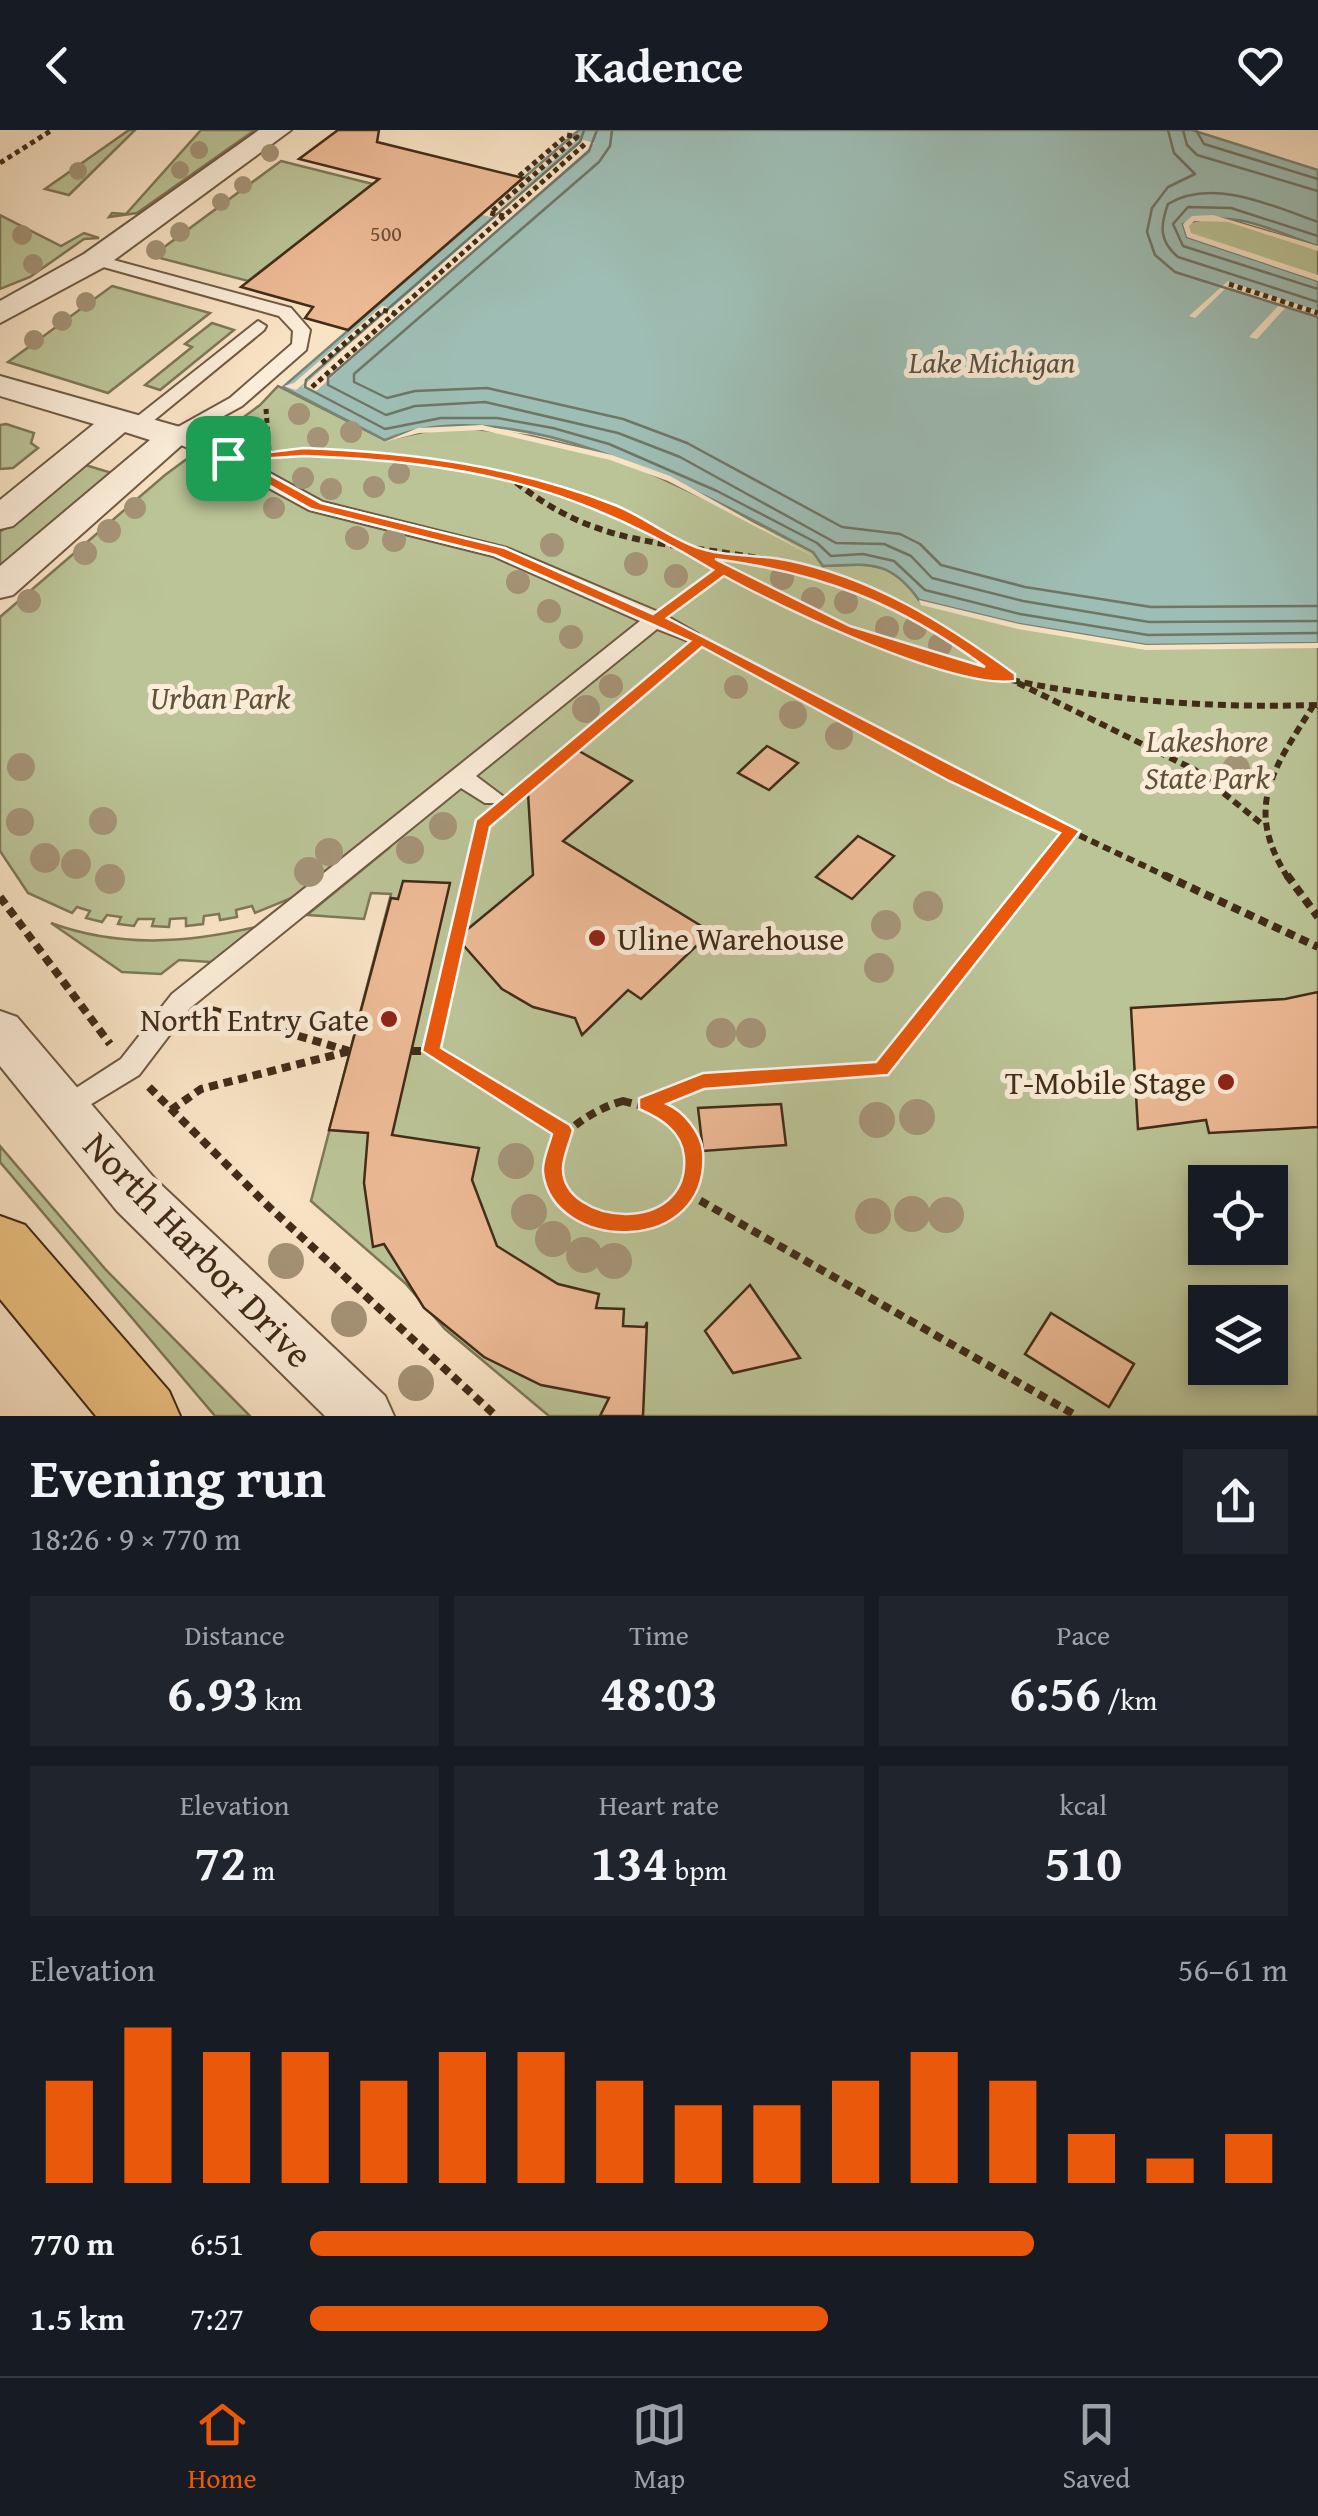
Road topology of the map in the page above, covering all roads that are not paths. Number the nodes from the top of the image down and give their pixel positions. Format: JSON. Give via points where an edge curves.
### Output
{"nodes":[{"id":1,"x":277,"y":130,"type":"edge"},
{"id":2,"x":95,"y":260,"type":"junction"},
{"id":3,"x":0,"y":314,"type":"edge"},
{"id":4,"x":258,"y":326,"type":"dead end"},
{"id":5,"x":0,"y":386,"type":"edge"},
{"id":6,"x":126,"y":424,"type":"junction"},
{"id":7,"x":174,"y":436,"type":"junction"},
{"id":8,"x":0,"y":518,"type":"edge"},
{"id":9,"x":0,"y":586,"type":"edge"},
{"id":10,"x":656,"y":619,"type":"junction"},
{"id":11,"x":694,"y":637,"type":"road end"},
{"id":12,"x":462,"y":778,"type":"junction"},
{"id":13,"x":500,"y":803,"type":"road end"},
{"id":14,"x":0,"y":1031,"type":"edge"},
{"id":15,"x":65,"y":1110,"type":"junction"},
{"id":16,"x":0,"y":1247,"type":"edge"},
{"id":17,"x":143,"y":1416,"type":"edge"},
{"id":18,"x":365,"y":1416,"type":"edge"}],
"edges":[{"from":1,"to":2,"type":"street"},
{"from":2,"to":3,"type":"street"},
{"from":2,"to":7,"type":"lane","via":[[285,312],[302,330],[300,346],[236,402]]},
{"from":4,"to":6,"type":"lane"},
{"from":5,"to":6,"type":"street"},
{"from":6,"to":7,"type":"street"},
{"from":6,"to":8,"type":"street"},
{"from":7,"to":9,"type":"street"},
{"from":7,"to":10,"type":"lane","via":[[316,506],[500,552]]},
{"from":10,"to":11,"type":"lane"},
{"from":10,"to":12,"type":"lane"},
{"from":12,"to":13,"type":"lane"},
{"from":12,"to":15,"type":"lane","via":[[180,1001],[130,1067]]},
{"from":14,"to":15,"type":"street","name":"North Harbor Drive"},
{"from":15,"to":18,"type":"street","name":"North Harbor Drive","via":[[136,1195]]},
{"from":16,"to":17,"type":"highway"}]}
